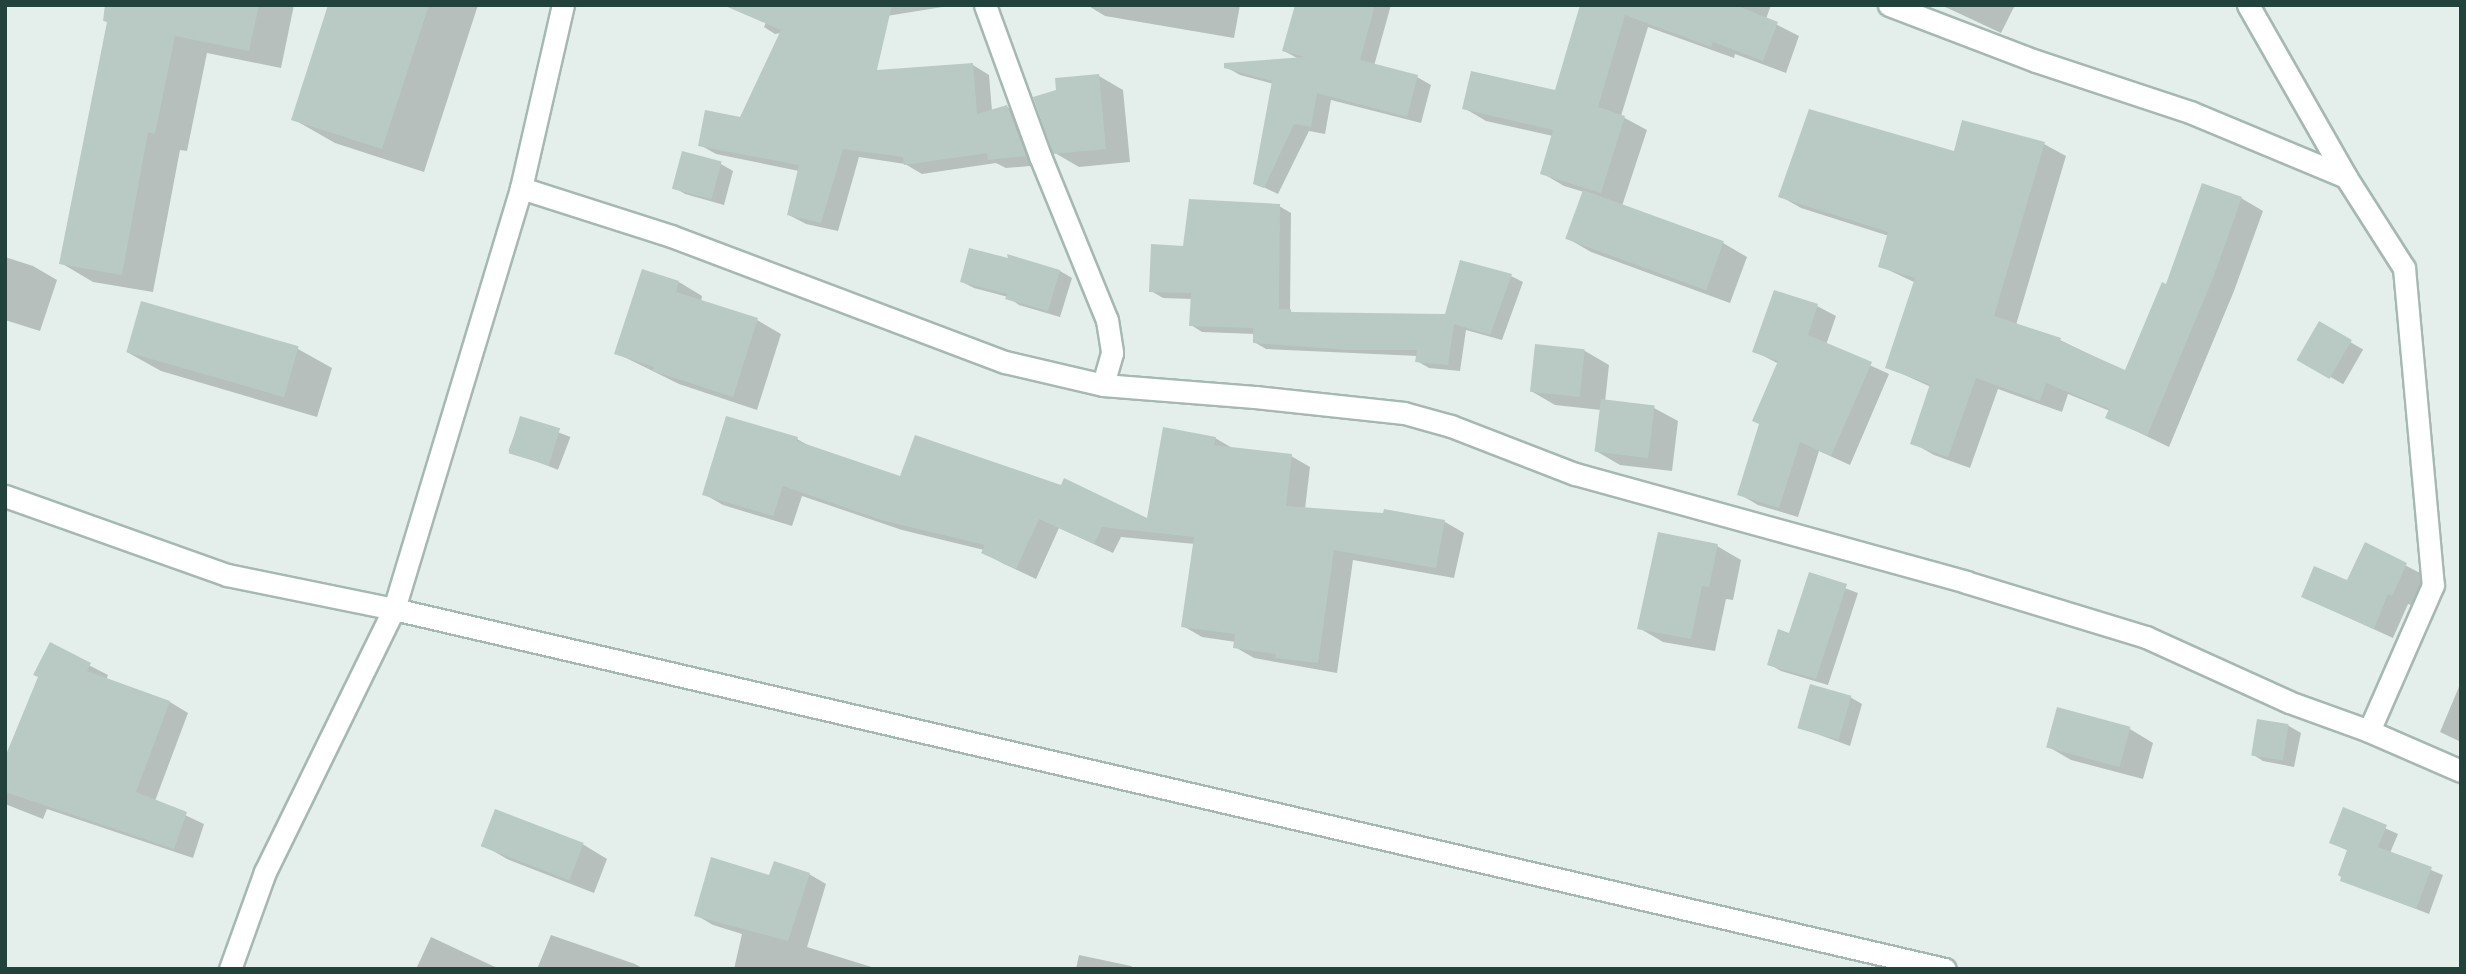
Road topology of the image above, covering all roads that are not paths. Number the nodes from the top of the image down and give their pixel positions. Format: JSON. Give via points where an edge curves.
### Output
{"nodes":[{"id":1,"x":563,"y":5,"type":"edge"},
{"id":2,"x":985,"y":5,"type":"edge"},
{"id":3,"x":1889,"y":5,"type":"edge"},
{"id":4,"x":2248,"y":5,"type":"edge"},
{"id":5,"x":1925,"y":12,"type":"edge"},
{"id":6,"x":2346,"y":177,"type":"junction"},
{"id":7,"x":521,"y":188,"type":"junction"},
{"id":8,"x":1103,"y":385,"type":"junction"},
{"id":9,"x":5,"y":496,"type":"edge"},
{"id":10,"x":394,"y":609,"type":"junction"},
{"id":11,"x":2370,"y":731,"type":"junction"},
{"id":12,"x":2461,"y":771,"type":"edge"},
{"id":13,"x":230,"y":969,"type":"edge"},
{"id":14,"x":1945,"y":969,"type":"edge"}],
"edges":[{"from":1,"to":7,"type":"street"},
{"from":2,"to":8,"type":"street","via":[[1107,320],[1112,353]]},
{"from":3,"to":5,"type":"street"},
{"from":4,"to":6,"type":"street"},
{"from":5,"to":6,"type":"street","via":[[2190,112]]},
{"from":6,"to":11,"type":"street","via":[[2404,268],[2433,585]]},
{"from":7,"to":8,"type":"street","via":[[671,236],[1005,362]]},
{"from":7,"to":10,"type":"street"},
{"from":8,"to":11,"type":"street","via":[[1390,412],[1451,426],[1574,474],[1966,582],[2146,637],[2289,702]]},
{"from":9,"to":10,"type":"street","via":[[227,575]]},
{"from":10,"to":13,"type":"street","via":[[265,872]]},
{"from":10,"to":14,"type":"street"},
{"from":11,"to":12,"type":"street"}]}
